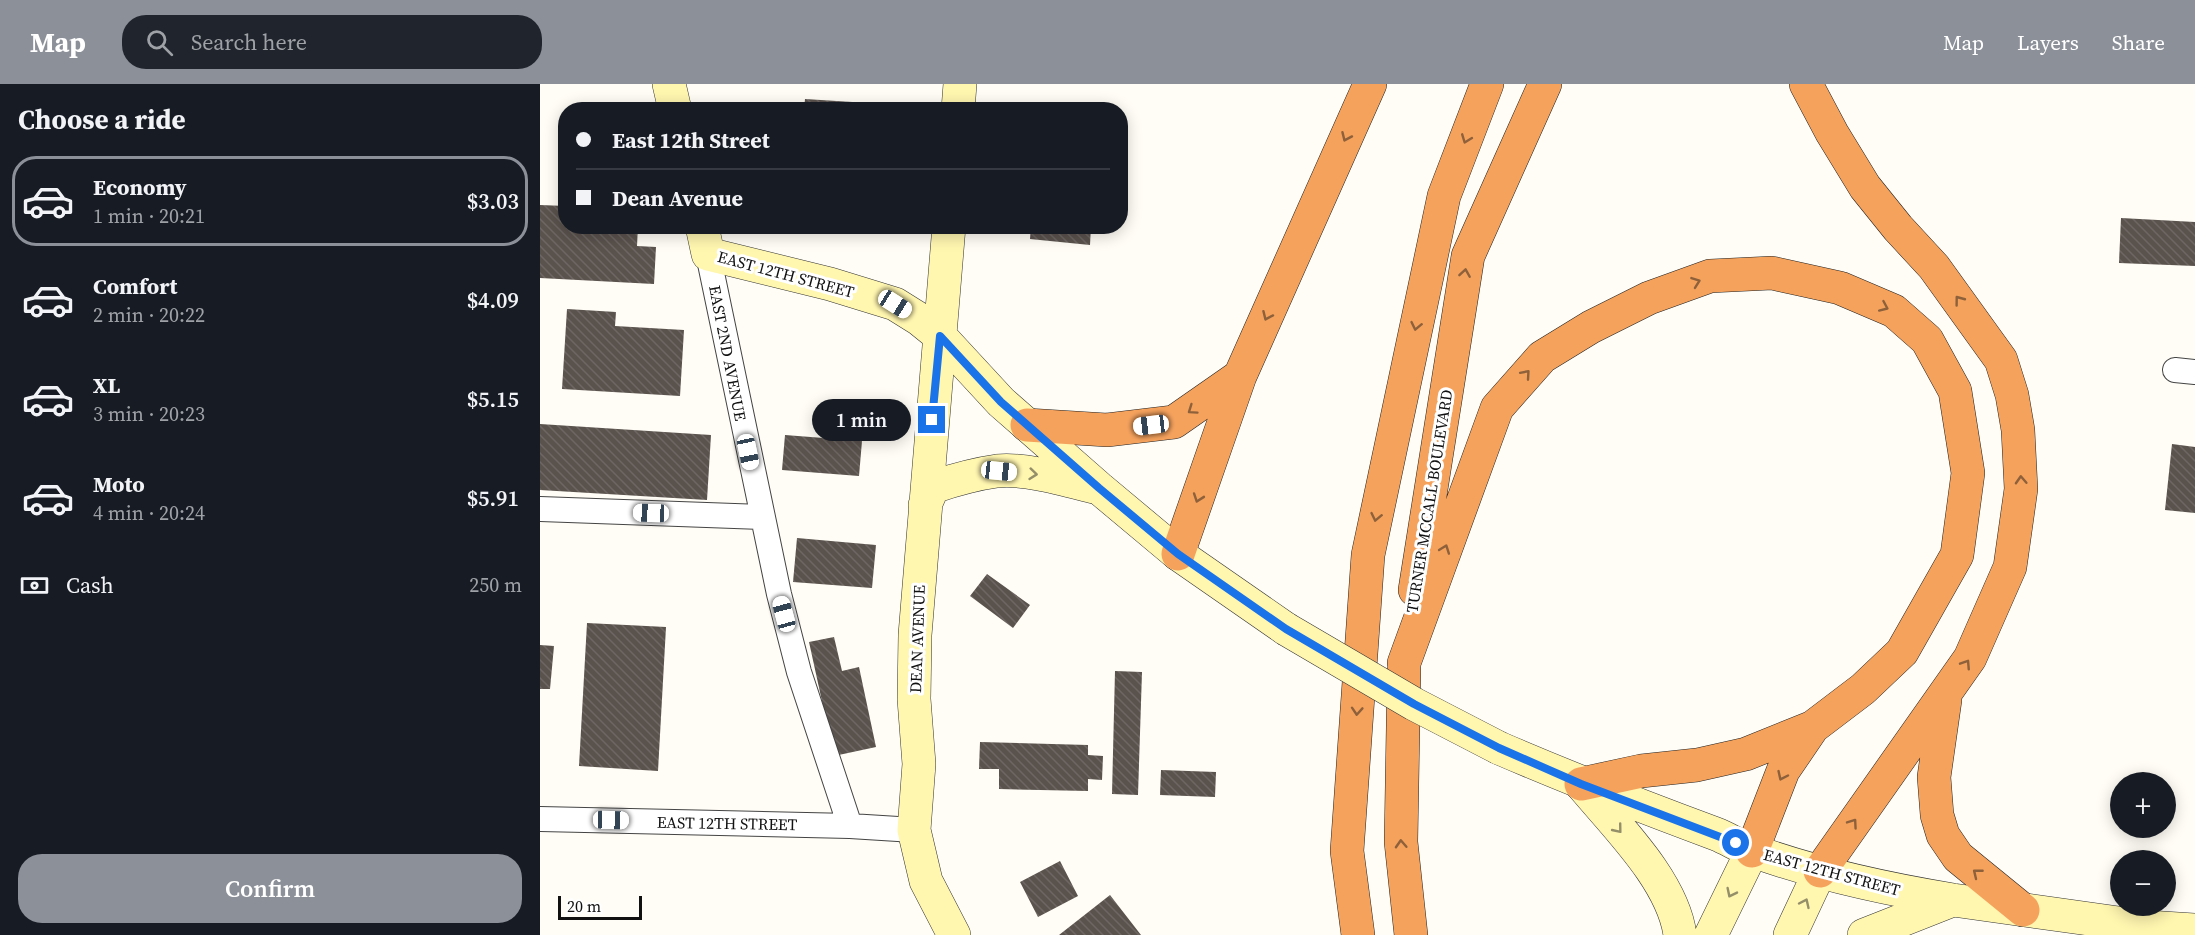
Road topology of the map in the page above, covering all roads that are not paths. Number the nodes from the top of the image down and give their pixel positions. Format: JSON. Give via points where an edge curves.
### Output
{"nodes":[{"id":1,"x":669,"y":84,"type":"edge"},
{"id":2,"x":960,"y":84,"type":"edge"},
{"id":3,"x":1370,"y":84,"type":"edge"},
{"id":4,"x":1487,"y":84,"type":"edge"},
{"id":5,"x":1545,"y":84,"type":"edge"},
{"id":6,"x":1806,"y":84,"type":"edge"},
{"id":7,"x":673,"y":102,"type":"edge"},
{"id":8,"x":959,"y":102,"type":"edge"},
{"id":9,"x":948,"y":234,"type":"edge"},
{"id":10,"x":705,"y":240,"type":"edge"},
{"id":11,"x":940,"y":336,"type":"junction"},
{"id":12,"x":1240,"y":376,"type":"junction"},
{"id":13,"x":1027,"y":425,"type":"junction"},
{"id":14,"x":1099,"y":488,"type":"junction"},
{"id":15,"x":925,"y":505,"type":"junction"},
{"id":16,"x":540,"y":509,"type":"edge"},
{"id":17,"x":762,"y":517,"type":"junction"},
{"id":18,"x":1178,"y":554,"type":"junction"},
{"id":19,"x":1404,"y":663,"type":"junction"},
{"id":20,"x":1946,"y":693,"type":"junction"},
{"id":21,"x":1812,"y":727,"type":"junction"},
{"id":22,"x":1581,"y":784,"type":"junction"},
{"id":23,"x":540,"y":819,"type":"edge"},
{"id":24,"x":850,"y":826,"type":"junction"},
{"id":25,"x":914,"y":830,"type":"junction"},
{"id":26,"x":1752,"y":851,"type":"junction"},
{"id":27,"x":1820,"y":871,"type":"junction"},
{"id":28,"x":1953,"y":900,"type":"junction"},
{"id":29,"x":2023,"y":910,"type":"junction"},
{"id":30,"x":2195,"y":930,"type":"edge"},
{"id":31,"x":954,"y":935,"type":"edge"},
{"id":32,"x":1358,"y":935,"type":"edge"},
{"id":33,"x":1411,"y":935,"type":"edge"},
{"id":34,"x":1680,"y":935,"type":"edge"},
{"id":35,"x":1711,"y":935,"type":"edge"},
{"id":36,"x":1790,"y":935,"type":"edge"},
{"id":37,"x":1864,"y":935,"type":"edge"}],
"edges":[{"from":1,"to":7,"type":"main road"},
{"from":2,"to":8,"type":"main road"},
{"from":3,"to":12,"type":"highway","one_way":true},
{"from":4,"to":32,"type":"highway","one_way":true,"via":[[1444,196],[1368,555],[1347,851]]},
{"from":19,"to":5,"type":"highway","name":"TURNER MCCALL BOULEVARD","one_way":true,"via":[[1468,256]]},
{"from":20,"to":6,"type":"highway","one_way":true,"via":[[1970,658],[2010,567],[2021,489],[2012,395],[2001,360],[1935,267],[1865,187]]},
{"from":9,"to":11,"type":"main road","name":"DEAN AVENUE"},
{"from":10,"to":11,"type":"main road","name":"EAST 12TH STREET","via":[[895,304]]},
{"from":10,"to":17,"type":"street","name":"EAST 2ND AVENUE"},
{"from":11,"to":13,"type":"main road","name":"EAST 12TH STREET"},
{"from":11,"to":15,"type":"main road","name":"DEAN AVENUE"},
{"from":12,"to":13,"type":"highway","one_way":true,"via":[[1174,423],[1107,430]]},
{"from":12,"to":18,"type":"highway","one_way":true},
{"from":13,"to":14,"type":"main road","name":"EAST 12TH STREET"},
{"from":15,"to":14,"type":"main road","one_way":true,"via":[[933,487],[999,471],[1046,475]]},
{"from":14,"to":18,"type":"main road","name":"EAST 12TH STREET"},
{"from":15,"to":25,"type":"main road","name":"DEAN AVENUE","via":[[915,635],[919,764]]},
{"from":16,"to":17,"type":"street"},
{"from":17,"to":24,"type":"street","name":"EAST 2ND AVENUE","via":[[799,672]]},
{"from":18,"to":22,"type":"main road","name":"EAST 12TH STREET","bridge":true,"via":[[1286,629],[1414,704]]},
{"from":19,"to":21,"type":"highway","one_way":true,"via":[[1497,408],[1542,357],[1649,298],[1710,276],[1772,273],[1840,288],[1894,311],[1927,340],[1955,391],[1968,473],[1957,555],[1902,652]]},
{"from":33,"to":19,"type":"highway","name":"TURNER MCCALL BOULEVARD","one_way":true,"via":[[1401,842]]},
{"from":27,"to":20,"type":"highway","one_way":true},
{"from":29,"to":20,"type":"highway","one_way":true,"via":[[1958,857],[1943,835],[1934,777]]},
{"from":21,"to":22,"type":"highway","via":[[1746,754]]},
{"from":21,"to":26,"type":"highway","one_way":true,"via":[[1783,771]]},
{"from":22,"to":26,"type":"main road","name":"EAST 12TH STREET"},
{"from":22,"to":34,"type":"main road","one_way":true,"via":[[1660,880]]},
{"from":23,"to":24,"type":"street","name":"EAST 12TH STREET"},
{"from":24,"to":25,"type":"street","name":"EAST 12TH STREET"},
{"from":25,"to":31,"type":"main road","name":"DEAN AVENUE","via":[[926,881]]},
{"from":26,"to":27,"type":"main road","name":"EAST 12TH STREET"},
{"from":26,"to":35,"type":"main road","one_way":true},
{"from":27,"to":28,"type":"main road","name":"EAST 12TH STREET"},
{"from":36,"to":27,"type":"main road","one_way":true},
{"from":28,"to":29,"type":"main road","name":"EAST 12TH STREET"},
{"from":28,"to":37,"type":"main road"},
{"from":29,"to":30,"type":"main road","name":"EAST 12TH STREET"}]}
